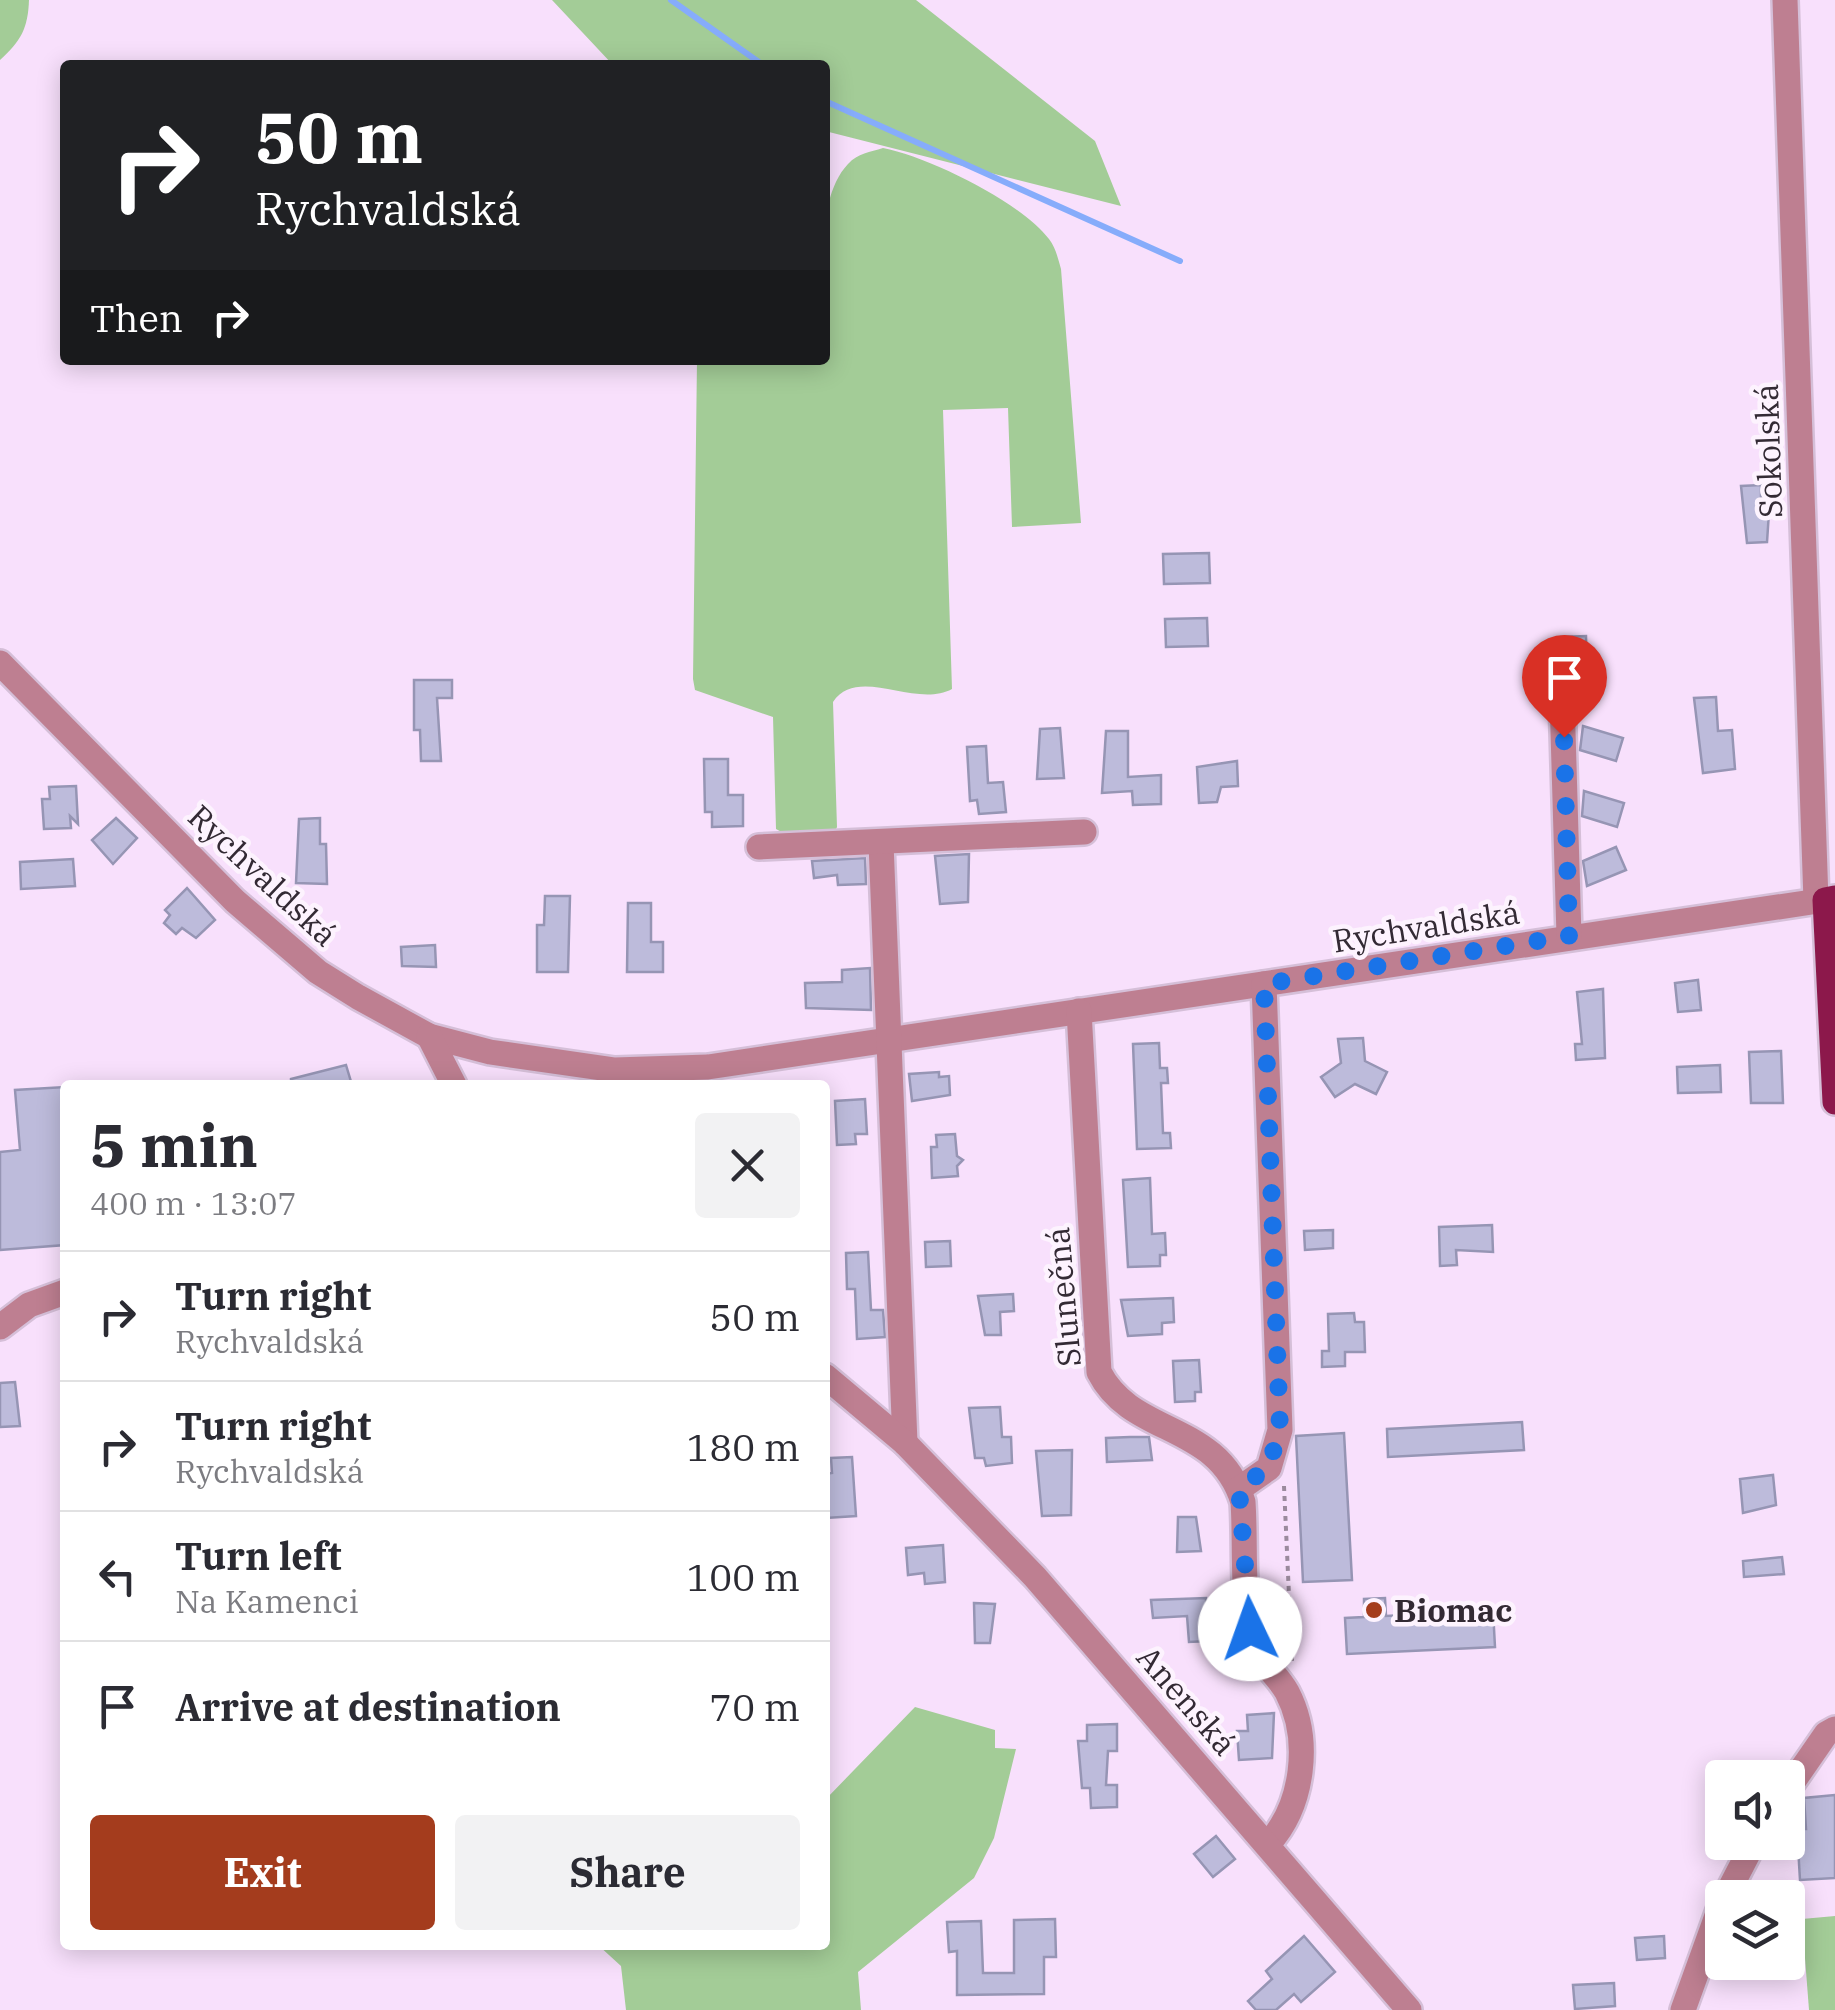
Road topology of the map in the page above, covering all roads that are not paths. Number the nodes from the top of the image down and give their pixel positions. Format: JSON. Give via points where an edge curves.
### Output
{"nodes":[{"id":1,"x":1784,"y":0,"type":"edge"},
{"id":2,"x":0,"y":663,"type":"edge"},
{"id":3,"x":1562,"y":697,"type":"dead end"},
{"id":4,"x":1084,"y":832,"type":"dead end"},
{"id":5,"x":881,"y":843,"type":"junction"},
{"id":6,"x":758,"y":848,"type":"dead end"},
{"id":7,"x":1825,"y":900,"type":"edge"},
{"id":8,"x":1569,"y":936,"type":"junction"},
{"id":9,"x":1264,"y":984,"type":"junction"},
{"id":10,"x":1080,"y":1012,"type":"junction"},
{"id":11,"x":428,"y":1036,"type":"junction"},
{"id":12,"x":887,"y":1040,"type":"junction"},
{"id":13,"x":451,"y":1080,"type":"edge"},
{"id":14,"x":1835,"y":1102,"type":"edge"},
{"id":15,"x":60,"y":1294,"type":"edge"},
{"id":16,"x":0,"y":1328,"type":"edge"},
{"id":17,"x":830,"y":1380,"type":"edge"},
{"id":18,"x":905,"y":1443,"type":"junction"},
{"id":19,"x":1239,"y":1488,"type":"junction"},
{"id":20,"x":1835,"y":1729,"type":"edge"},
{"id":21,"x":1805,"y":1764,"type":"edge"},
{"id":22,"x":1269,"y":1843,"type":"junction"},
{"id":23,"x":1705,"y":1951,"type":"edge"},
{"id":24,"x":1410,"y":2010,"type":"edge"},
{"id":25,"x":1683,"y":2010,"type":"edge"}],
"edges":[{"from":1,"to":7,"type":"street","name":"Sokolská"},
{"from":2,"to":11,"type":"street","name":"Rychvaldská","via":[[280,942]]},
{"from":3,"to":8,"type":"street"},
{"from":4,"to":5,"type":"street"},
{"from":5,"to":6,"type":"street"},
{"from":5,"to":12,"type":"street"},
{"from":7,"to":8,"type":"street","name":"Rychvaldská"},
{"from":7,"to":14,"type":"main road","name":"Sokolská"},
{"from":8,"to":9,"type":"street","name":"Rychvaldská"},
{"from":9,"to":10,"type":"street","name":"Rychvaldská"},
{"from":9,"to":19,"type":"street","via":[[1277,1452],[1268,1468]]},
{"from":10,"to":12,"type":"street","name":"Rychvaldská"},
{"from":10,"to":19,"type":"street","name":"Slunečná","via":[[1099,1372],[1127,1406],[1215,1453]]},
{"from":11,"to":12,"type":"street","name":"Rychvaldská","via":[[615,1070],[708,1068]]},
{"from":11,"to":13,"type":"street"},
{"from":12,"to":18,"type":"street"},
{"from":15,"to":16,"type":"street","via":[[29,1305]]},
{"from":17,"to":18,"type":"street","name":"Anenská"},
{"from":18,"to":22,"type":"street","name":"Anenská","via":[[1035,1577]]},
{"from":19,"to":22,"type":"street","via":[[1253,1643],[1294,1711],[1299,1757],[1292,1813]]},
{"from":20,"to":21,"type":"street"},
{"from":22,"to":24,"type":"street","name":"Anenská"},
{"from":23,"to":25,"type":"street"}]}
